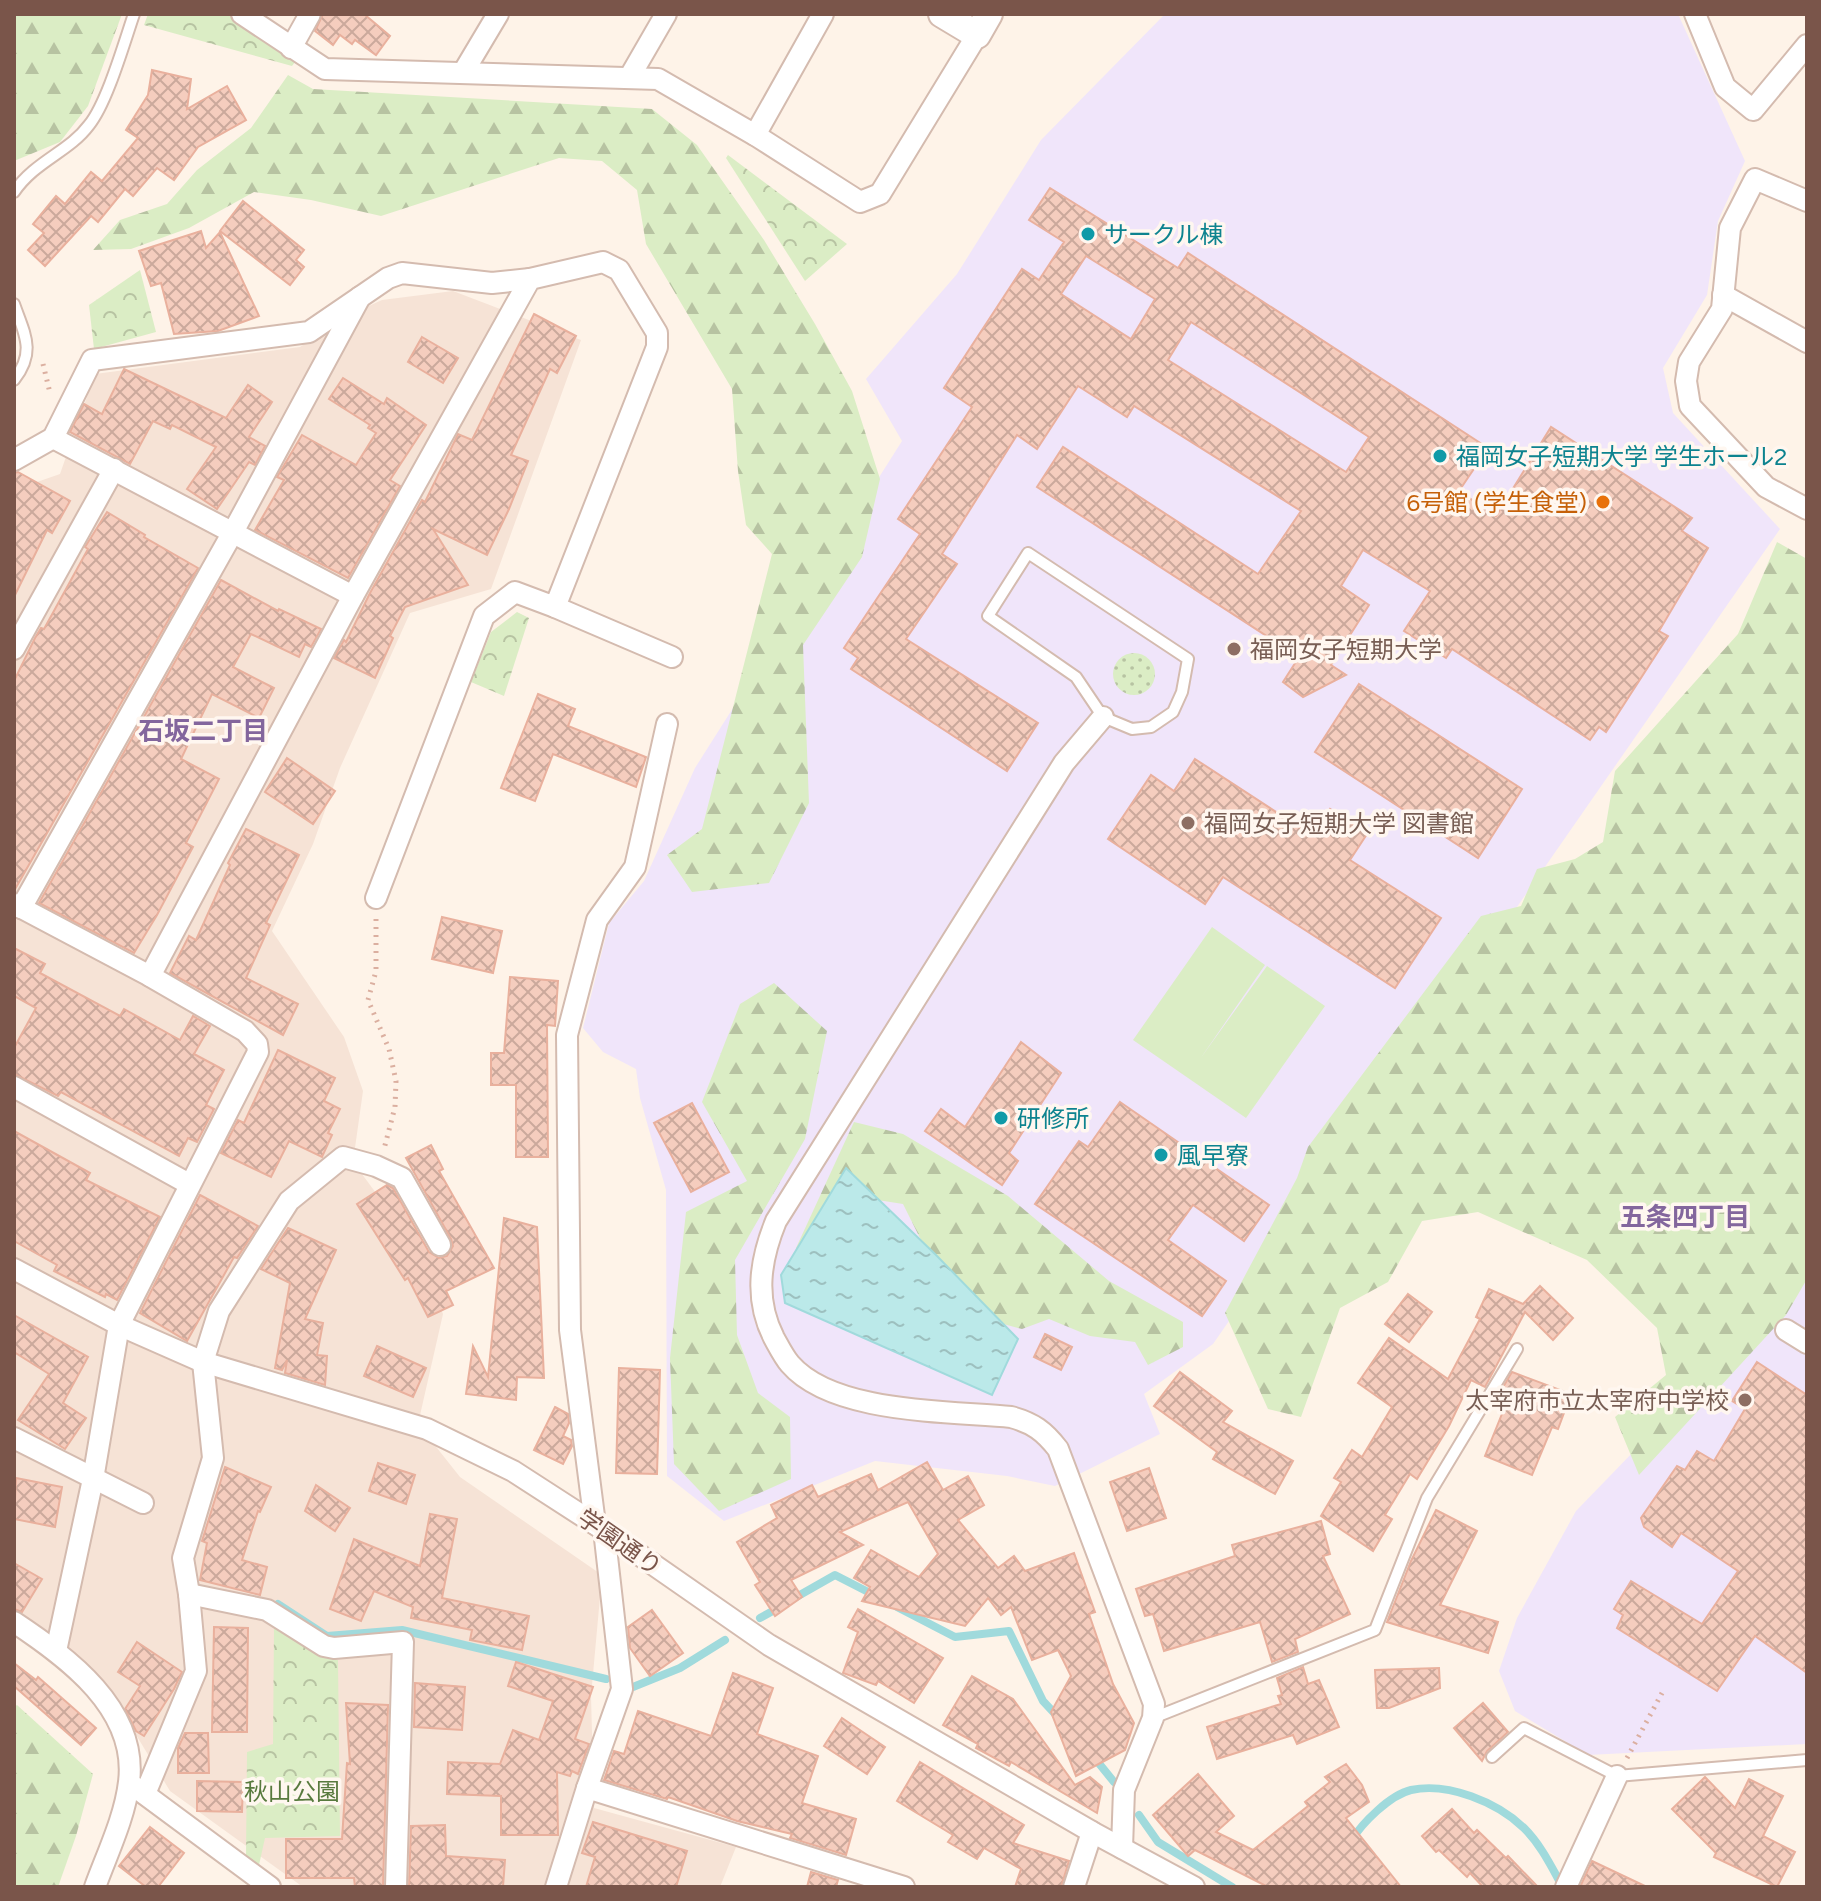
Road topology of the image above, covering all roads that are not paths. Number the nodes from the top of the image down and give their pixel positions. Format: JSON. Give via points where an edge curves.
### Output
{"nodes":[{"id":1,"x":134,"y":14,"type":"edge"},
{"id":2,"x":242,"y":14,"type":"edge"},
{"id":3,"x":310,"y":14,"type":"edge"},
{"id":4,"x":498,"y":14,"type":"edge"},
{"id":5,"x":666,"y":14,"type":"edge"},
{"id":6,"x":823,"y":14,"type":"edge"},
{"id":7,"x":942,"y":14,"type":"edge"},
{"id":8,"x":1695,"y":14,"type":"edge"},
{"id":9,"x":983,"y":24,"type":"edge"},
{"id":10,"x":1807,"y":45,"type":"edge"},
{"id":11,"x":291,"y":48,"type":"junction"},
{"id":12,"x":464,"y":71,"type":"junction"},
{"id":13,"x":629,"y":78,"type":"junction"},
{"id":14,"x":755,"y":135,"type":"junction"},
{"id":15,"x":14,"y":192,"type":"edge"},
{"id":16,"x":1807,"y":201,"type":"edge"},
{"id":17,"x":530,"y":279,"type":"junction"},
{"id":18,"x":1723,"y":295,"type":"junction"},
{"id":19,"x":360,"y":297,"type":"junction"},
{"id":20,"x":14,"y":304,"type":"edge"},
{"id":21,"x":1807,"y":342,"type":"edge"},
{"id":22,"x":14,"y":380,"type":"edge"},
{"id":23,"x":53,"y":438,"type":"junction"},
{"id":24,"x":14,"y":460,"type":"edge"},
{"id":25,"x":114,"y":469,"type":"junction"},
{"id":26,"x":1807,"y":509,"type":"edge"},
{"id":27,"x":233,"y":532,"type":"junction"},
{"id":28,"x":353,"y":596,"type":"junction"},
{"id":29,"x":555,"y":607,"type":"junction"},
{"id":30,"x":14,"y":649,"type":"edge"},
{"id":31,"x":672,"y":657,"type":"dead end"},
{"id":32,"x":1103,"y":717,"type":"junction"},
{"id":33,"x":667,"y":724,"type":"dead end"},
{"id":34,"x":376,"y":898,"type":"road end"},
{"id":35,"x":18,"y":906,"type":"edge"},
{"id":36,"x":150,"y":976,"type":"junction"},
{"id":37,"x":14,"y":1087,"type":"edge"},
{"id":38,"x":189,"y":1184,"type":"junction"},
{"id":39,"x":440,"y":1245,"type":"dead end"},
{"id":40,"x":14,"y":1269,"type":"edge"},
{"id":41,"x":119,"y":1325,"type":"junction"},
{"id":42,"x":1786,"y":1330,"type":"dead end"},
{"id":43,"x":1807,"y":1343,"type":"edge"},
{"id":44,"x":1517,"y":1349,"type":"dead end"},
{"id":45,"x":203,"y":1362,"type":"junction"},
{"id":46,"x":14,"y":1438,"type":"edge"},
{"id":47,"x":93,"y":1479,"type":"junction"},
{"id":48,"x":143,"y":1503,"type":"dead end"},
{"id":49,"x":599,"y":1527,"type":"junction"},
{"id":50,"x":189,"y":1594,"type":"junction"},
{"id":51,"x":14,"y":1622,"type":"edge"},
{"id":52,"x":56,"y":1651,"type":"junction"},
{"id":53,"x":1153,"y":1718,"type":"junction"},
{"id":54,"x":1492,"y":1757,"type":"dead end"},
{"id":55,"x":1807,"y":1760,"type":"edge"},
{"id":56,"x":1617,"y":1776,"type":"junction"},
{"id":57,"x":137,"y":1788,"type":"junction"},
{"id":58,"x":587,"y":1788,"type":"junction"},
{"id":59,"x":1092,"y":1832,"type":"junction"},
{"id":60,"x":1122,"y":1848,"type":"junction"},
{"id":61,"x":95,"y":1887,"type":"edge"},
{"id":62,"x":270,"y":1887,"type":"edge"},
{"id":63,"x":396,"y":1887,"type":"edge"},
{"id":64,"x":556,"y":1887,"type":"edge"},
{"id":65,"x":904,"y":1887,"type":"edge"},
{"id":66,"x":1074,"y":1887,"type":"edge"},
{"id":67,"x":1194,"y":1887,"type":"edge"},
{"id":68,"x":1566,"y":1887,"type":"edge"}],
"edges":[{"from":1,"to":15,"type":"lane","via":[[89,126],[30,171]]},
{"from":2,"to":11,"type":"street"},
{"from":3,"to":11,"type":"street"},
{"from":4,"to":12,"type":"street"},
{"from":5,"to":13,"type":"street"},
{"from":6,"to":14,"type":"street"},
{"from":7,"to":9,"type":"street"},
{"from":8,"to":10,"type":"street","via":[[1725,87],[1753,110]]},
{"from":9,"to":14,"type":"street","via":[[880,194],[860,202]]},
{"from":11,"to":12,"type":"street","via":[[325,69]]},
{"from":12,"to":13,"type":"street"},
{"from":13,"to":14,"type":"street","via":[[658,79]]},
{"from":16,"to":18,"type":"street","via":[[1755,179],[1730,228]]},
{"from":17,"to":19,"type":"street","via":[[492,283],[402,273]]},
{"from":17,"to":28,"type":"street"},
{"from":17,"to":29,"type":"street","via":[[603,262],[619,270],[659,340]]},
{"from":18,"to":21,"type":"street"},
{"from":18,"to":26,"type":"street","via":[[1722,309],[1689,362],[1690,406],[1766,487]]},
{"from":19,"to":23,"type":"street","via":[[309,332],[92,360]]},
{"from":19,"to":27,"type":"street"},
{"from":20,"to":22,"type":"lane","via":[[27,352]]},
{"from":23,"to":24,"type":"street"},
{"from":23,"to":25,"type":"street"},
{"from":25,"to":27,"type":"street"},
{"from":25,"to":30,"type":"street"},
{"from":27,"to":28,"type":"street"},
{"from":27,"to":35,"type":"street"},
{"from":28,"to":36,"type":"street"},
{"from":29,"to":31,"type":"street"},
{"from":29,"to":34,"type":"street","via":[[515,592],[484,616]]},
{"from":32,"to":32,"type":"lane","via":[[1076,677],[988,616],[1028,553],[1188,659],[1178,703],[1167,718],[1142,730]]},
{"from":32,"to":53,"type":"street","via":[[1064,763],[776,1221],[761,1273],[760,1300],[790,1364],[831,1391],[880,1405],[1011,1417],[1044,1431],[1058,1449],[1154,1704]]},
{"from":33,"to":49,"type":"street","via":[[635,867],[597,920],[567,1035],[570,1330]]},
{"from":35,"to":36,"type":"street"},
{"from":36,"to":38,"type":"street","via":[[245,1031],[257,1044],[255,1060]]},
{"from":37,"to":38,"type":"street"},
{"from":38,"to":41,"type":"street"},
{"from":39,"to":45,"type":"street","via":[[402,1178],[343,1157],[289,1201],[219,1311]]},
{"from":40,"to":41,"type":"street","name":"学園通り"},
{"from":41,"to":45,"type":"street","name":"学園通り"},
{"from":41,"to":47,"type":"street"},
{"from":42,"to":43,"type":"street"},
{"from":44,"to":53,"type":"lane","via":[[1427,1498],[1375,1630]]},
{"from":45,"to":49,"type":"street","name":"学園通り","via":[[427,1429],[513,1471]]},
{"from":45,"to":50,"type":"street","via":[[213,1458],[183,1558]]},
{"from":46,"to":47,"type":"street"},
{"from":47,"to":48,"type":"street"},
{"from":47,"to":52,"type":"street"},
{"from":49,"to":58,"type":"street","via":[[622,1689]]},
{"from":49,"to":59,"type":"street","name":"学園通り","via":[[769,1645]]},
{"from":50,"to":57,"type":"street","via":[[196,1671]]},
{"from":50,"to":63,"type":"street","via":[[267,1610],[324,1646],[403,1642]]},
{"from":51,"to":52,"type":"street"},
{"from":52,"to":57,"type":"street","via":[[117,1720]]},
{"from":53,"to":60,"type":"street","via":[[1124,1790]]},
{"from":54,"to":56,"type":"lane","via":[[1524,1728]]},
{"from":55,"to":56,"type":"lane"},
{"from":56,"to":68,"type":"street"},
{"from":57,"to":61,"type":"street"},
{"from":57,"to":62,"type":"street"},
{"from":58,"to":64,"type":"street"},
{"from":58,"to":65,"type":"street"},
{"from":59,"to":60,"type":"street","name":"学園通り"},
{"from":59,"to":66,"type":"street"},
{"from":60,"to":67,"type":"street","name":"学園通り"}]}
